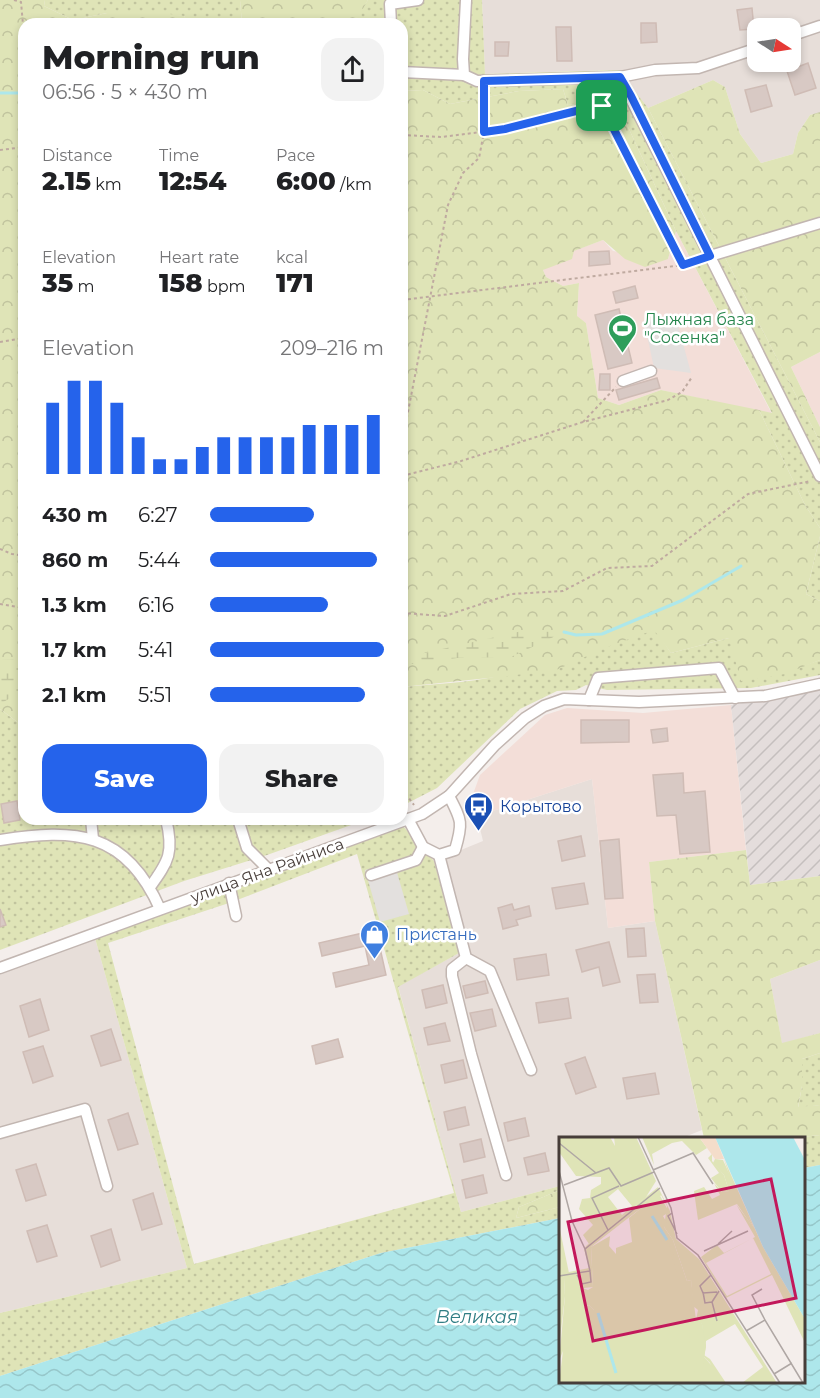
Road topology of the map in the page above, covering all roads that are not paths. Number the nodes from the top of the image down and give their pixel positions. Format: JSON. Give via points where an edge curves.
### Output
{"nodes":[{"id":1,"x":418,"y":0,"type":"edge"},
{"id":2,"x":466,"y":0,"type":"edge"},
{"id":3,"x":391,"y":18,"type":"edge"},
{"id":4,"x":820,"y":26,"type":"edge"},
{"id":5,"x":801,"y":32,"type":"edge"},
{"id":6,"x":747,"y":52,"type":"edge"},
{"id":7,"x":408,"y":72,"type":"edge"},
{"id":8,"x":464,"y":75,"type":"junction"},
{"id":9,"x":620,"y":77,"type":"junction"},
{"id":10,"x":820,"y":223,"type":"edge"},
{"id":11,"x":710,"y":256,"type":"junction"},
{"id":12,"x":651,"y":371,"type":"dead end"},
{"id":13,"x":622,"y":381,"type":"road end"},
{"id":14,"x":820,"y":478,"type":"edge"},
{"id":15,"x":820,"y":684,"type":"edge"},
{"id":16,"x":735,"y":698,"type":"junction"},
{"id":17,"x":589,"y":700,"type":"junction"},
{"id":18,"x":449,"y":796,"type":"junction"},
{"id":19,"x":408,"y":819,"type":"joint"},
{"id":20,"x":92,"y":825,"type":"edge"},
{"id":21,"x":167,"y":825,"type":"edge"},
{"id":22,"x":240,"y":825,"type":"edge"},
{"id":23,"x":391,"y":825,"type":"edge"},
{"id":24,"x":93,"y":839,"type":"junction"},
{"id":25,"x":0,"y":840,"type":"edge"},
{"id":26,"x":423,"y":847,"type":"junction"},
{"id":27,"x":439,"y":855,"type":"junction"},
{"id":28,"x":268,"y":869,"type":"junction"},
{"id":29,"x":371,"y":875,"type":"dead end"},
{"id":30,"x":229,"y":883,"type":"junction"},
{"id":31,"x":150,"y":887,"type":"junction"},
{"id":32,"x":160,"y":909,"type":"junction"},
{"id":33,"x":236,"y":916,"type":"dead end"},
{"id":34,"x":466,"y":958,"type":"junction"},
{"id":35,"x":0,"y":968,"type":"edge"},
{"id":36,"x":531,"y":1070,"type":"dead end"},
{"id":37,"x":0,"y":1133,"type":"edge"},
{"id":38,"x":506,"y":1175,"type":"dead end"},
{"id":39,"x":107,"y":1186,"type":"dead end"}],
"edges":[{"from":1,"to":3,"type":"street","via":[[390,4]]},
{"from":2,"to":8,"type":"street"},
{"from":4,"to":5,"type":"street"},
{"from":6,"to":9,"type":"street","via":[[698,68]]},
{"from":7,"to":8,"type":"street"},
{"from":8,"to":9,"type":"street","via":[[477,81]]},
{"from":9,"to":11,"type":"street"},
{"from":10,"to":11,"type":"street"},
{"from":11,"to":14,"type":"street"},
{"from":12,"to":13,"type":"street"},
{"from":15,"to":16,"type":"street","name":"улица Яна Райниса"},
{"from":16,"to":17,"type":"street","name":"улица Яна Райниса"},
{"from":16,"to":17,"type":"street","via":[[719,668],[598,678]]},
{"from":17,"to":18,"type":"street","name":"улица Яна Райниса","via":[[564,699],[525,718]]},
{"from":18,"to":19,"type":"street","name":"улица Яна Райниса"},
{"from":18,"to":27,"type":"street","via":[[460,817],[461,830],[455,850]]},
{"from":19,"to":26,"type":"street"},
{"from":20,"to":24,"type":"street"},
{"from":21,"to":31,"type":"street","via":[[170,853]]},
{"from":22,"to":28,"type":"street","via":[[247,848]]},
{"from":23,"to":28,"type":"street","name":"улица Яна Райниса"},
{"from":24,"to":25,"type":"street","via":[[46,834]]},
{"from":24,"to":31,"type":"street","via":[[128,860]]},
{"from":26,"to":27,"type":"street"},
{"from":26,"to":29,"type":"street","via":[[416,860]]},
{"from":27,"to":34,"type":"street"},
{"from":28,"to":30,"type":"street","name":"улица Яна Райниса"},
{"from":30,"to":32,"type":"street","name":"улица Яна Райниса"},
{"from":30,"to":33,"type":"street"},
{"from":31,"to":32,"type":"street"},
{"from":32,"to":35,"type":"street","name":"улица Яна Райниса"},
{"from":34,"to":36,"type":"street","via":[[490,970]]},
{"from":34,"to":38,"type":"street","via":[[452,969],[452,976]]},
{"from":37,"to":39,"type":"street","via":[[85,1109]]}]}
